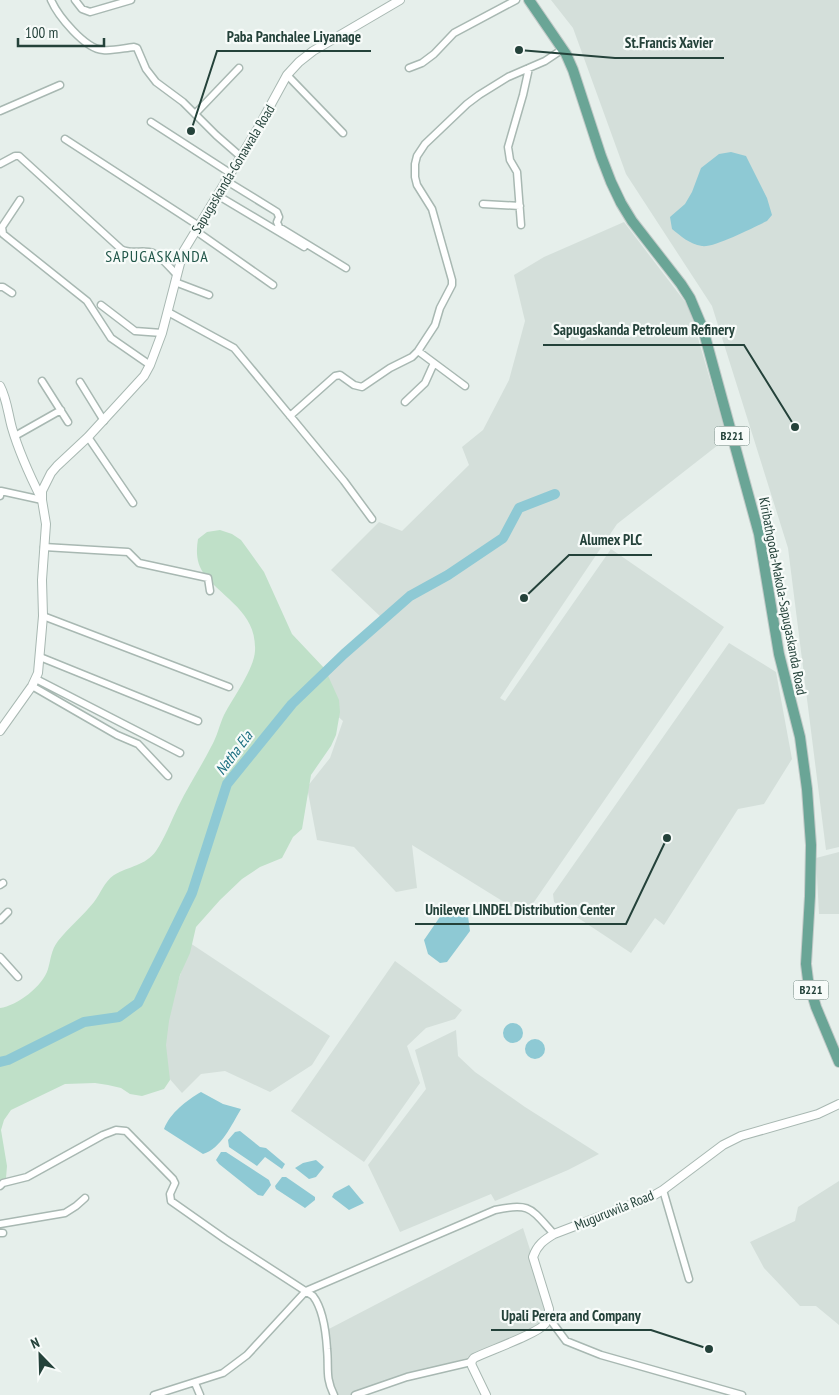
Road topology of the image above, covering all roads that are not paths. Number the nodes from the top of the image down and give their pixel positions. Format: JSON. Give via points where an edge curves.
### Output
{"nodes":[{"id":1,"x":51,"y":0,"type":"edge"},
{"id":2,"x":75,"y":0,"type":"edge"},
{"id":3,"x":132,"y":0,"type":"edge"},
{"id":4,"x":400,"y":0,"type":"edge"},
{"id":5,"x":516,"y":0,"type":"edge"},
{"id":6,"x":529,"y":0,"type":"edge"},
{"id":7,"x":563,"y":49,"type":"junction"},
{"id":8,"x":239,"y":68,"type":"dead end"},
{"id":9,"x":410,"y":68,"type":"dead end"},
{"id":10,"x":529,"y":68,"type":"junction"},
{"id":11,"x":287,"y":75,"type":"junction"},
{"id":12,"x":60,"y":85,"type":"dead end"},
{"id":13,"x":0,"y":111,"type":"edge"},
{"id":14,"x":195,"y":114,"type":"junction"},
{"id":15,"x":151,"y":122,"type":"dead end"},
{"id":16,"x":343,"y":132,"type":"dead end"},
{"id":17,"x":65,"y":139,"type":"dead end"},
{"id":18,"x":240,"y":156,"type":"junction"},
{"id":19,"x":0,"y":164,"type":"edge"},
{"id":20,"x":230,"y":172,"type":"junction"},
{"id":21,"x":225,"y":180,"type":"junction"},
{"id":22,"x":217,"y":195,"type":"junction"},
{"id":23,"x":20,"y":200,"type":"dead end"},
{"id":24,"x":483,"y":204,"type":"dead end"},
{"id":25,"x":520,"y":206,"type":"junction"},
{"id":26,"x":521,"y":225,"type":"dead end"},
{"id":27,"x":198,"y":228,"type":"junction"},
{"id":28,"x":309,"y":250,"type":"dead end"},
{"id":29,"x":346,"y":268,"type":"dead end"},
{"id":30,"x":176,"y":278,"type":"junction"},
{"id":31,"x":273,"y":285,"type":"dead end"},
{"id":32,"x":0,"y":287,"type":"edge"},
{"id":33,"x":12,"y":293,"type":"dead end"},
{"id":34,"x":209,"y":296,"type":"dead end"},
{"id":35,"x":101,"y":305,"type":"dead end"},
{"id":36,"x":168,"y":312,"type":"junction"},
{"id":37,"x":162,"y":333,"type":"junction"},
{"id":38,"x":418,"y":352,"type":"junction"},
{"id":39,"x":434,"y":363,"type":"junction"},
{"id":40,"x":150,"y":365,"type":"junction"},
{"id":41,"x":42,"y":381,"type":"dead end"},
{"id":42,"x":80,"y":382,"type":"dead end"},
{"id":43,"x":0,"y":386,"type":"edge"},
{"id":44,"x":465,"y":386,"type":"dead end"},
{"id":45,"x":404,"y":402,"type":"dead end"},
{"id":46,"x":61,"y":410,"type":"junction"},
{"id":47,"x":290,"y":416,"type":"junction"},
{"id":48,"x":104,"y":421,"type":"junction"},
{"id":49,"x":68,"y":422,"type":"dead end"},
{"id":50,"x":15,"y":436,"type":"junction"},
{"id":51,"x":88,"y":437,"type":"junction"},
{"id":52,"x":0,"y":493,"type":"edge"},
{"id":53,"x":42,"y":500,"type":"junction"},
{"id":54,"x":133,"y":503,"type":"dead end"},
{"id":55,"x":372,"y":520,"type":"dead end"},
{"id":56,"x":44,"y":547,"type":"junction"},
{"id":57,"x":210,"y":591,"type":"dead end"},
{"id":58,"x":43,"y":616,"type":"junction"},
{"id":59,"x":40,"y":657,"type":"junction"},
{"id":60,"x":36,"y":679,"type":"junction"},
{"id":61,"x":32,"y":686,"type":"junction"},
{"id":62,"x":229,"y":687,"type":"dead end"},
{"id":63,"x":198,"y":722,"type":"dead end"},
{"id":64,"x":0,"y":732,"type":"edge"},
{"id":65,"x":180,"y":753,"type":"dead end"},
{"id":66,"x":168,"y":776,"type":"dead end"},
{"id":67,"x":8,"y":912,"type":"dead end"},
{"id":68,"x":0,"y":920,"type":"edge"},
{"id":69,"x":0,"y":958,"type":"edge"},
{"id":70,"x":18,"y":977,"type":"dead end"},
{"id":71,"x":839,"y":1062,"type":"edge"},
{"id":72,"x":839,"y":1104,"type":"edge"},
{"id":73,"x":0,"y":1186,"type":"edge"},
{"id":74,"x":663,"y":1190,"type":"junction"},
{"id":75,"x":85,"y":1198,"type":"dead end"},
{"id":76,"x":0,"y":1224,"type":"edge"},
{"id":77,"x":554,"y":1234,"type":"junction"},
{"id":78,"x":688,"y":1279,"type":"dead end"},
{"id":79,"x":306,"y":1290,"type":"junction"},
{"id":80,"x":549,"y":1318,"type":"junction"},
{"id":81,"x":471,"y":1362,"type":"junction"},
{"id":82,"x":196,"y":1383,"type":"junction"},
{"id":83,"x":154,"y":1395,"type":"edge"},
{"id":84,"x":200,"y":1395,"type":"edge"},
{"id":85,"x":334,"y":1395,"type":"edge"},
{"id":86,"x":355,"y":1395,"type":"edge"},
{"id":87,"x":486,"y":1395,"type":"edge"},
{"id":88,"x":742,"y":1395,"type":"edge"}],
"edges":[{"from":1,"to":14,"type":"street","via":[[62,20],[91,47],[102,50],[137,48],[156,82]]},
{"from":2,"to":3,"type":"street","via":[[82,9],[90,12]]},
{"from":4,"to":11,"type":"street","name":"Sapugaskanda-Gonawala Road","via":[[313,51]]},
{"from":5,"to":9,"type":"street","via":[[454,33],[434,54]]},
{"from":6,"to":7,"type":"main road","name":"Kiribathgoda-Makola-Sapugaskanda Road","number":"B221"},
{"from":7,"to":10,"type":"street"},
{"from":7,"to":71,"type":"main road","name":"Kiribathgoda-Makola-Sapugaskanda Road","number":"B221","via":[[621,203],[681,284],[696,312],[739,458],[759,534],[779,654],[800,737],[808,789],[811,845],[806,952],[808,980]]},
{"from":8,"to":14,"type":"street"},
{"from":10,"to":25,"type":"street","via":[[508,147],[510,160],[517,172]]},
{"from":10,"to":38,"type":"street","via":[[496,83],[467,104],[425,144],[417,156],[415,178],[432,209],[452,280],[435,325]]},
{"from":11,"to":16,"type":"street"},
{"from":11,"to":18,"type":"street","name":"Sapugaskanda-Gonawala Road"},
{"from":12,"to":13,"type":"street"},
{"from":14,"to":18,"type":"street"},
{"from":15,"to":20,"type":"street"},
{"from":17,"to":27,"type":"street"},
{"from":18,"to":20,"type":"street","name":"Sapugaskanda-Gonawala Road"},
{"from":19,"to":30,"type":"street","via":[[19,156],[122,249],[155,254]]},
{"from":20,"to":21,"type":"street","name":"Sapugaskanda-Gonawala Road"},
{"from":21,"to":22,"type":"street","name":"Sapugaskanda-Gonawala Road"},
{"from":21,"to":29,"type":"street","via":[[277,212],[279,227]]},
{"from":22,"to":27,"type":"street","name":"Sapugaskanda-Gonawala Road"},
{"from":22,"to":28,"type":"street"},
{"from":23,"to":40,"type":"street","via":[[2,227],[3,234],[87,301],[111,338]]},
{"from":24,"to":25,"type":"street"},
{"from":25,"to":26,"type":"street"},
{"from":27,"to":30,"type":"street","name":"Sapugaskanda-Gonawala Road","via":[[183,252]]},
{"from":27,"to":31,"type":"street"},
{"from":30,"to":34,"type":"street"},
{"from":30,"to":36,"type":"street","name":"Sapugaskanda-Gonawala Road"},
{"from":32,"to":33,"type":"street"},
{"from":35,"to":37,"type":"street","via":[[136,331]]},
{"from":36,"to":37,"type":"street","name":"Sapugaskanda-Gonawala Road"},
{"from":36,"to":47,"type":"street","via":[[234,348]]},
{"from":37,"to":40,"type":"street","name":"Sapugaskanda-Gonawala Road"},
{"from":38,"to":39,"type":"street"},
{"from":38,"to":47,"type":"street","via":[[362,387],[340,375],[335,376]]},
{"from":39,"to":44,"type":"street"},
{"from":39,"to":45,"type":"street","via":[[425,383]]},
{"from":40,"to":48,"type":"street","name":"Sapugaskanda-Gonawala Road"},
{"from":41,"to":46,"type":"street"},
{"from":42,"to":48,"type":"street"},
{"from":43,"to":50,"type":"street"},
{"from":46,"to":49,"type":"street"},
{"from":46,"to":50,"type":"street"},
{"from":47,"to":55,"type":"street"},
{"from":48,"to":51,"type":"street","name":"Sapugaskanda-Gonawala Road"},
{"from":50,"to":53,"type":"street"},
{"from":51,"to":53,"type":"street","name":"Sapugaskanda-Gonawala Road","via":[[51,473],[42,491]]},
{"from":51,"to":54,"type":"street"},
{"from":52,"to":53,"type":"street"},
{"from":53,"to":56,"type":"street","name":"Sapugaskanda-Gonawala Road","via":[[46,524]]},
{"from":56,"to":57,"type":"street","via":[[128,552],[139,563],[208,578]]},
{"from":56,"to":58,"type":"street","name":"Sapugaskanda-Gonawala Road"},
{"from":58,"to":59,"type":"street","name":"Sapugaskanda-Gonawala Road"},
{"from":58,"to":62,"type":"street"},
{"from":59,"to":60,"type":"street","name":"Sapugaskanda-Gonawala Road"},
{"from":59,"to":63,"type":"street"},
{"from":60,"to":61,"type":"street","name":"Sapugaskanda-Gonawala Road"},
{"from":60,"to":65,"type":"street"},
{"from":61,"to":64,"type":"street","name":"Sapugaskanda-Gonawala Road"},
{"from":61,"to":66,"type":"street","via":[[138,744]]},
{"from":67,"to":68,"type":"street"},
{"from":69,"to":70,"type":"street"},
{"from":72,"to":74,"type":"street","name":"Muguruwila Road","via":[[818,1114],[741,1136],[723,1145]]},
{"from":73,"to":79,"type":"street","via":[[27,1177],[102,1135],[126,1131],[175,1183],[171,1201]]},
{"from":74,"to":77,"type":"street","name":"Muguruwila Road"},
{"from":74,"to":78,"type":"street"},
{"from":75,"to":76,"type":"street","via":[[64,1213]]},
{"from":77,"to":79,"type":"street","via":[[530,1209],[515,1205],[495,1210]]},
{"from":77,"to":80,"type":"street","name":"Muguruwila Road","via":[[542,1241],[534,1257]]},
{"from":79,"to":82,"type":"street","via":[[247,1355],[224,1373]]},
{"from":79,"to":85,"type":"street","via":[[321,1308],[327,1348],[327,1378]]},
{"from":80,"to":81,"type":"street","via":[[544,1325]]},
{"from":80,"to":88,"type":"street","via":[[566,1341],[601,1355]]},
{"from":81,"to":86,"type":"street","via":[[407,1376]]},
{"from":81,"to":87,"type":"street"},
{"from":82,"to":83,"type":"street"},
{"from":82,"to":84,"type":"street"}]}
